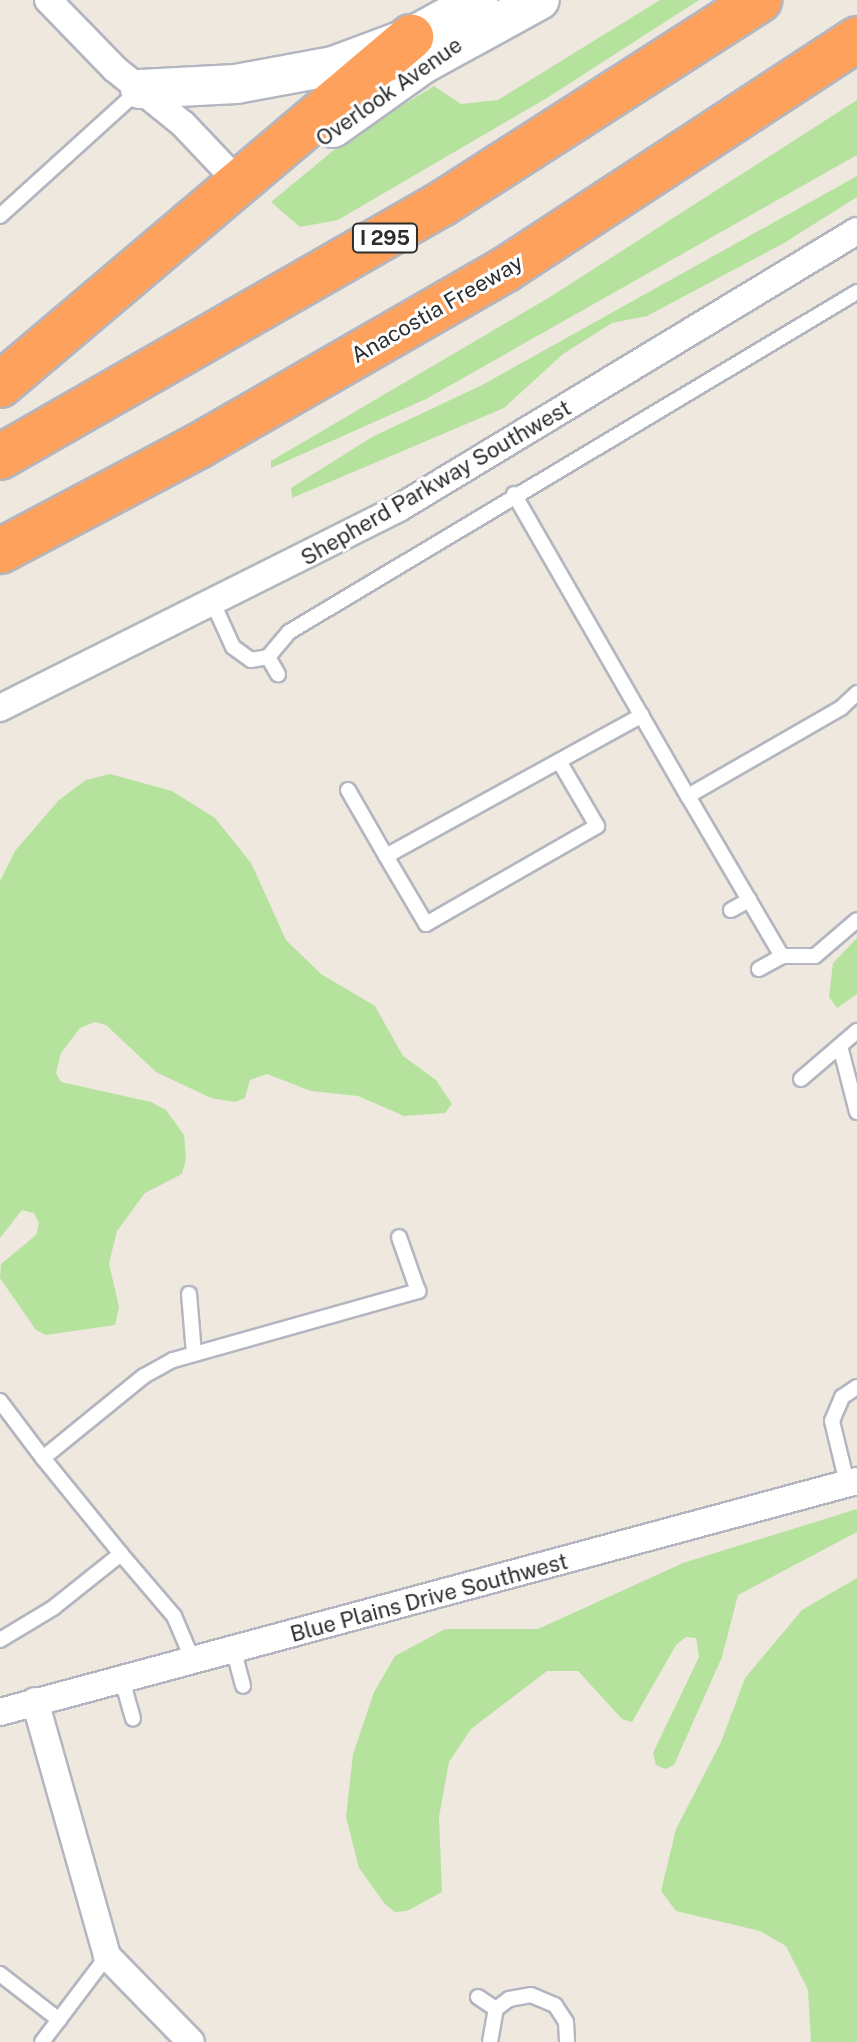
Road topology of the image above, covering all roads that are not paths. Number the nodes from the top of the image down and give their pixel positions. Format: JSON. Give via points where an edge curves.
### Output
{"nodes":[{"id":1,"x":48,"y":0,"type":"edge"},
{"id":2,"x":478,"y":0,"type":"edge"},
{"id":3,"x":540,"y":0,"type":"edge"},
{"id":4,"x":759,"y":0,"type":"edge"},
{"id":5,"x":411,"y":37,"type":"junction"},
{"id":6,"x":857,"y":39,"type":"edge"},
{"id":7,"x":857,"y":62,"type":"edge"},
{"id":8,"x":140,"y":89,"type":"junction"},
{"id":9,"x":240,"y":184,"type":"junction"},
{"id":10,"x":0,"y":216,"type":"edge"},
{"id":11,"x":581,"y":224,"type":"junction"},
{"id":12,"x":857,"y":231,"type":"edge"},
{"id":13,"x":857,"y":292,"type":"edge"},
{"id":14,"x":0,"y":385,"type":"edge"},
{"id":15,"x":0,"y":457,"type":"edge"},
{"id":16,"x":514,"y":494,"type":"junction"},
{"id":17,"x":0,"y":551,"type":"edge"},
{"id":18,"x":213,"y":603,"type":"junction"},
{"id":19,"x":268,"y":657,"type":"junction"},
{"id":20,"x":278,"y":674,"type":"dead end"},
{"id":21,"x":857,"y":693,"type":"edge"},
{"id":22,"x":0,"y":708,"type":"edge"},
{"id":23,"x":642,"y":715,"type":"junction"},
{"id":24,"x":559,"y":761,"type":"junction"},
{"id":25,"x":348,"y":790,"type":"dead end"},
{"id":26,"x":688,"y":796,"type":"junction"},
{"id":27,"x":386,"y":856,"type":"junction"},
{"id":28,"x":749,"y":900,"type":"junction"},
{"id":29,"x":731,"y":910,"type":"dead end"},
{"id":30,"x":857,"y":920,"type":"edge"},
{"id":31,"x":782,"y":956,"type":"junction"},
{"id":32,"x":759,"y":969,"type":"dead end"},
{"id":33,"x":857,"y":1031,"type":"edge"},
{"id":34,"x":857,"y":1041,"type":"edge"},
{"id":35,"x":840,"y":1046,"type":"junction"},
{"id":36,"x":801,"y":1079,"type":"dead end"},
{"id":37,"x":857,"y":1112,"type":"edge"},
{"id":38,"x":399,"y":1237,"type":"dead end"},
{"id":39,"x":189,"y":1294,"type":"dead end"},
{"id":40,"x":194,"y":1354,"type":"junction"},
{"id":41,"x":857,"y":1387,"type":"edge"},
{"id":42,"x":0,"y":1401,"type":"edge"},
{"id":43,"x":43,"y":1458,"type":"junction"},
{"id":44,"x":852,"y":1482,"type":"edge"},
{"id":45,"x":121,"y":1554,"type":"junction"},
{"id":46,"x":0,"y":1640,"type":"edge"},
{"id":47,"x":234,"y":1652,"type":"junction"},
{"id":48,"x":194,"y":1663,"type":"junction"},
{"id":49,"x":122,"y":1680,"type":"junction"},
{"id":50,"x":243,"y":1686,"type":"dead end"},
{"id":51,"x":35,"y":1701,"type":"junction"},
{"id":52,"x":0,"y":1712,"type":"edge"},
{"id":53,"x":133,"y":1718,"type":"dead end"},
{"id":54,"x":107,"y":1956,"type":"junction"},
{"id":55,"x":0,"y":1974,"type":"edge"},
{"id":56,"x":478,"y":1997,"type":"dead end"},
{"id":57,"x":496,"y":2009,"type":"junction"},
{"id":58,"x":59,"y":2020,"type":"junction"},
{"id":59,"x":42,"y":2042,"type":"edge"},
{"id":60,"x":191,"y":2042,"type":"edge"},
{"id":61,"x":490,"y":2042,"type":"edge"},
{"id":62,"x":567,"y":2042,"type":"edge"}],
"edges":[{"from":1,"to":8,"type":"street"},
{"from":2,"to":5,"type":"street","name":"Overlook Avenue"},
{"from":3,"to":9,"type":"street","name":"Overlook Avenue","via":[[423,64],[270,176]]},
{"from":4,"to":15,"type":"highway","number":"I 295","via":[[430,211]]},
{"from":5,"to":8,"type":"street","name":"Overlook Avenue","via":[[348,62],[284,77]]},
{"from":5,"to":9,"type":"highway"},
{"from":6,"to":11,"type":"highway","name":"Anacostia Freeway"},
{"from":7,"to":11,"type":"highway","via":[[713,156]]},
{"from":8,"to":9,"type":"street","via":[[183,124]]},
{"from":8,"to":10,"type":"lane"},
{"from":9,"to":14,"type":"highway"},
{"from":11,"to":17,"type":"highway","name":"Anacostia Freeway","via":[[200,445]]},
{"from":12,"to":18,"type":"street","name":"Shepherd Parkway Southwest","via":[[444,483]]},
{"from":13,"to":16,"type":"lane"},
{"from":16,"to":19,"type":"lane","via":[[289,632]]},
{"from":16,"to":23,"type":"lane"},
{"from":18,"to":19,"type":"lane","via":[[233,647],[251,660]]},
{"from":18,"to":22,"type":"street","name":"Shepherd Parkway Southwest"},
{"from":19,"to":20,"type":"lane"},
{"from":21,"to":26,"type":"lane","via":[[841,708]]},
{"from":23,"to":24,"type":"lane"},
{"from":23,"to":26,"type":"lane"},
{"from":24,"to":27,"type":"lane"},
{"from":24,"to":27,"type":"lane","via":[[597,826],[426,924]]},
{"from":25,"to":27,"type":"lane"},
{"from":26,"to":28,"type":"lane"},
{"from":28,"to":29,"type":"lane"},
{"from":28,"to":31,"type":"lane"},
{"from":30,"to":31,"type":"lane","via":[[815,956]]},
{"from":31,"to":32,"type":"lane"},
{"from":33,"to":35,"type":"lane"},
{"from":34,"to":35,"type":"lane"},
{"from":35,"to":36,"type":"lane"},
{"from":35,"to":37,"type":"lane"},
{"from":38,"to":40,"type":"lane","via":[[418,1291]]},
{"from":39,"to":40,"type":"lane"},
{"from":40,"to":43,"type":"lane","via":[[144,1376]]},
{"from":41,"to":44,"type":"lane","via":[[842,1397],[832,1421]]},
{"from":42,"to":43,"type":"lane"},
{"from":43,"to":45,"type":"lane"},
{"from":44,"to":47,"type":"street","name":"Blue Plains Drive Southwest"},
{"from":45,"to":46,"type":"lane","via":[[53,1608]]},
{"from":45,"to":48,"type":"lane","via":[[174,1616]]},
{"from":47,"to":48,"type":"street","name":"Blue Plains Drive Southwest"},
{"from":47,"to":50,"type":"lane"},
{"from":48,"to":49,"type":"street","name":"Blue Plains Drive Southwest"},
{"from":49,"to":51,"type":"street","name":"Blue Plains Drive Southwest"},
{"from":49,"to":53,"type":"lane"},
{"from":51,"to":52,"type":"street","name":"Blue Plains Drive Southwest"},
{"from":51,"to":54,"type":"street"},
{"from":54,"to":58,"type":"lane"},
{"from":54,"to":60,"type":"street"},
{"from":55,"to":58,"type":"lane"},
{"from":56,"to":57,"type":"lane"},
{"from":57,"to":61,"type":"lane"},
{"from":57,"to":62,"type":"lane","via":[[509,1999],[531,1995],[555,2005],[566,2022]]},
{"from":58,"to":59,"type":"lane"}]}
